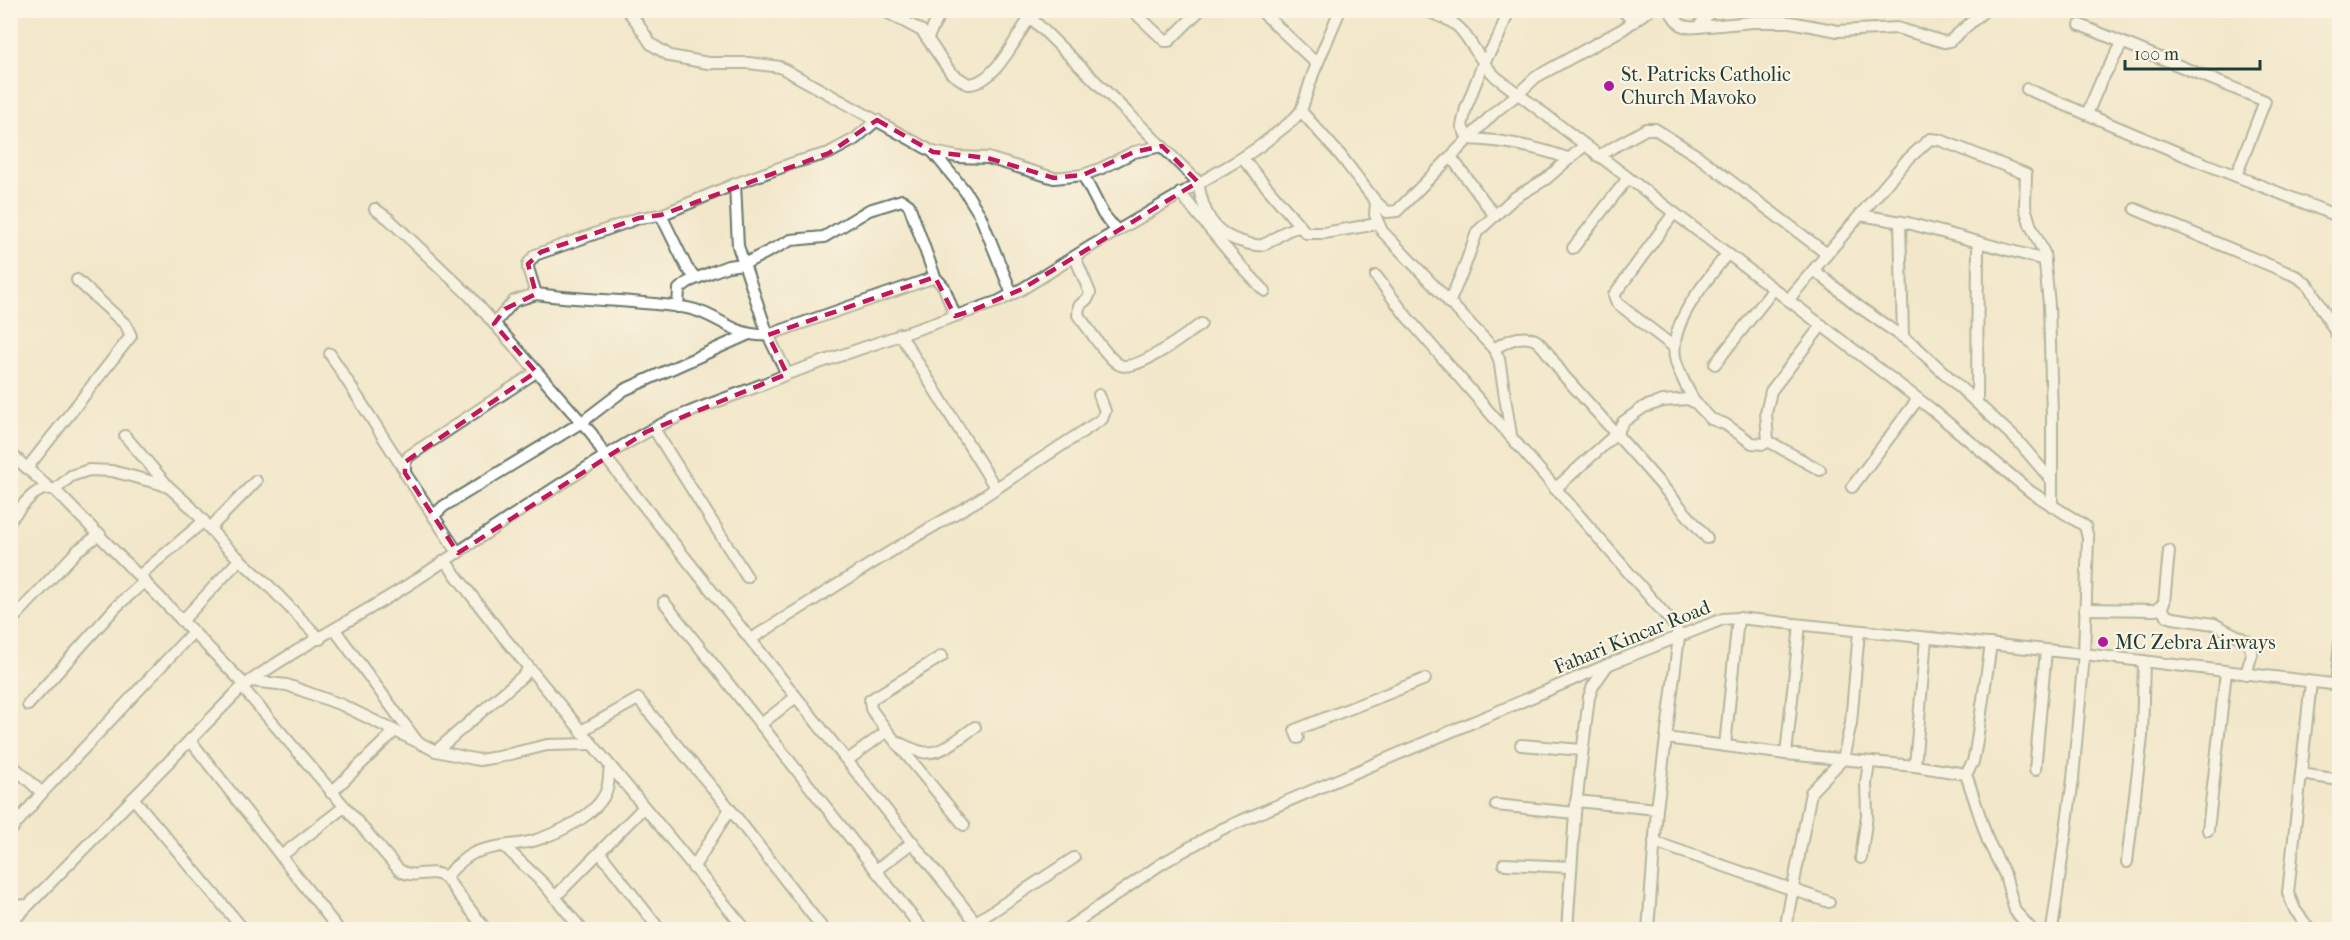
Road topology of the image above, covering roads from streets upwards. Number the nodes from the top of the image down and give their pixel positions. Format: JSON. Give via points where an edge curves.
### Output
{"nodes":[{"id":1,"x":627,"y":10,"type":"edge"},
{"id":2,"x":883,"y":10,"type":"edge"},
{"id":3,"x":942,"y":10,"type":"edge"},
{"id":4,"x":1132,"y":10,"type":"edge"},
{"id":5,"x":1200,"y":10,"type":"edge"},
{"id":6,"x":1260,"y":10,"type":"edge"},
{"id":7,"x":1340,"y":10,"type":"edge"},
{"id":8,"x":1509,"y":10,"type":"edge"},
{"id":9,"x":1622,"y":10,"type":"edge"},
{"id":10,"x":1648,"y":10,"type":"edge"},
{"id":11,"x":1670,"y":10,"type":"edge"},
{"id":12,"x":1712,"y":10,"type":"edge"},
{"id":13,"x":1985,"y":10,"type":"edge"},
{"id":14,"x":1427,"y":11,"type":"edge"},
{"id":15,"x":1029,"y":13,"type":"edge"},
{"id":16,"x":1634,"y":22,"type":"junction"},
{"id":17,"x":2080,"y":26,"type":"dead end"},
{"id":18,"x":1698,"y":27,"type":"junction"},
{"id":19,"x":928,"y":37,"type":"junction"},
{"id":20,"x":2122,"y":44,"type":"junction"},
{"id":21,"x":1317,"y":64,"type":"junction"},
{"id":22,"x":1483,"y":64,"type":"junction"},
{"id":23,"x":2027,"y":89,"type":"dead end"},
{"id":24,"x":1518,"y":94,"type":"junction"},
{"id":25,"x":1301,"y":111,"type":"junction"},
{"id":26,"x":2087,"y":114,"type":"junction"},
{"id":27,"x":877,"y":120,"type":"junction"},
{"id":28,"x":1468,"y":139,"type":"junction"},
{"id":29,"x":1162,"y":146,"type":"junction"},
{"id":30,"x":1585,"y":146,"type":"junction"},
{"id":31,"x":933,"y":152,"type":"junction"},
{"id":32,"x":1598,"y":156,"type":"junction"},
{"id":33,"x":1451,"y":157,"type":"junction"},
{"id":34,"x":1242,"y":158,"type":"junction"},
{"id":35,"x":1570,"y":159,"type":"junction"},
{"id":36,"x":1083,"y":175,"type":"junction"},
{"id":37,"x":2236,"y":176,"type":"junction"},
{"id":38,"x":1628,"y":178,"type":"junction"},
{"id":39,"x":1198,"y":182,"type":"junction"},
{"id":40,"x":735,"y":184,"type":"junction"},
{"id":41,"x":1180,"y":194,"type":"junction"},
{"id":42,"x":1376,"y":202,"type":"junction"},
{"id":43,"x":375,"y":209,"type":"dead end"},
{"id":44,"x":2135,"y":209,"type":"dead end"},
{"id":45,"x":1674,"y":213,"type":"junction"},
{"id":46,"x":661,"y":215,"type":"junction"},
{"id":47,"x":1860,"y":215,"type":"junction"},
{"id":48,"x":1495,"y":216,"type":"junction"},
{"id":49,"x":2340,"y":217,"type":"edge"},
{"id":50,"x":1900,"y":222,"type":"junction"},
{"id":51,"x":1377,"y":224,"type":"junction"},
{"id":52,"x":1300,"y":227,"type":"junction"},
{"id":53,"x":1117,"y":231,"type":"junction"},
{"id":54,"x":1978,"y":242,"type":"junction"},
{"id":55,"x":1573,"y":248,"type":"dead end"},
{"id":56,"x":1727,"y":254,"type":"junction"},
{"id":57,"x":1827,"y":254,"type":"junction"},
{"id":58,"x":1075,"y":257,"type":"junction"},
{"id":59,"x":2045,"y":260,"type":"junction"},
{"id":60,"x":744,"y":264,"type":"junction"},
{"id":61,"x":1814,"y":270,"type":"junction"},
{"id":62,"x":1376,"y":276,"type":"dead end"},
{"id":63,"x":935,"y":277,"type":"junction"},
{"id":64,"x":696,"y":278,"type":"junction"},
{"id":65,"x":76,"y":280,"type":"dead end"},
{"id":66,"x":1773,"y":290,"type":"junction"},
{"id":67,"x":1265,"y":291,"type":"dead end"},
{"id":68,"x":536,"y":294,"type":"junction"},
{"id":69,"x":1012,"y":294,"type":"junction"},
{"id":70,"x":1788,"y":300,"type":"junction"},
{"id":71,"x":1449,"y":303,"type":"junction"},
{"id":72,"x":678,"y":307,"type":"junction"},
{"id":73,"x":955,"y":316,"type":"junction"},
{"id":74,"x":494,"y":324,"type":"junction"},
{"id":75,"x":1201,"y":324,"type":"dead end"},
{"id":76,"x":1822,"y":325,"type":"junction"},
{"id":77,"x":749,"y":334,"type":"junction"},
{"id":78,"x":768,"y":334,"type":"junction"},
{"id":79,"x":900,"y":334,"type":"junction"},
{"id":80,"x":1903,"y":337,"type":"junction"},
{"id":81,"x":2340,"y":340,"type":"edge"},
{"id":82,"x":1674,"y":347,"type":"junction"},
{"id":83,"x":1494,"y":349,"type":"junction"},
{"id":84,"x":330,"y":354,"type":"dead end"},
{"id":85,"x":1716,"y":364,"type":"dead end"},
{"id":86,"x":536,"y":372,"type":"junction"},
{"id":87,"x":787,"y":374,"type":"junction"},
{"id":88,"x":1099,"y":395,"type":"dead end"},
{"id":89,"x":1918,"y":399,"type":"junction"},
{"id":90,"x":1694,"y":401,"type":"junction"},
{"id":91,"x":1977,"y":401,"type":"junction"},
{"id":92,"x":582,"y":422,"type":"junction"},
{"id":93,"x":654,"y":429,"type":"junction"},
{"id":94,"x":1617,"y":433,"type":"junction"},
{"id":95,"x":125,"y":436,"type":"dead end"},
{"id":96,"x":1511,"y":436,"type":"junction"},
{"id":97,"x":1768,"y":441,"type":"junction"},
{"id":98,"x":10,"y":453,"type":"edge"},
{"id":99,"x":605,"y":457,"type":"junction"},
{"id":100,"x":28,"y":467,"type":"junction"},
{"id":101,"x":403,"y":468,"type":"junction"},
{"id":102,"x":1820,"y":470,"type":"dead end"},
{"id":103,"x":256,"y":481,"type":"dead end"},
{"id":104,"x":2052,"y":481,"type":"junction"},
{"id":105,"x":995,"y":487,"type":"junction"},
{"id":106,"x":1852,"y":487,"type":"dead end"},
{"id":107,"x":170,"y":488,"type":"junction"},
{"id":108,"x":52,"y":489,"type":"junction"},
{"id":109,"x":1555,"y":489,"type":"junction"},
{"id":110,"x":2052,"y":506,"type":"junction"},
{"id":111,"x":433,"y":516,"type":"junction"},
{"id":112,"x":10,"y":520,"type":"edge"},
{"id":113,"x":207,"y":525,"type":"junction"},
{"id":114,"x":100,"y":534,"type":"junction"},
{"id":115,"x":1707,"y":538,"type":"dead end"},
{"id":116,"x":2169,"y":551,"type":"dead end"},
{"id":117,"x":458,"y":553,"type":"junction"},
{"id":118,"x":240,"y":560,"type":"junction"},
{"id":119,"x":445,"y":561,"type":"junction"},
{"id":120,"x":747,"y":577,"type":"dead end"},
{"id":121,"x":142,"y":578,"type":"junction"},
{"id":122,"x":664,"y":602,"type":"dead end"},
{"id":123,"x":2161,"y":608,"type":"junction"},
{"id":124,"x":2085,"y":609,"type":"junction"},
{"id":125,"x":1738,"y":618,"type":"junction"},
{"id":126,"x":182,"y":621,"type":"junction"},
{"id":127,"x":10,"y":622,"type":"edge"},
{"id":128,"x":1800,"y":625,"type":"junction"},
{"id":129,"x":335,"y":630,"type":"junction"},
{"id":130,"x":1859,"y":631,"type":"junction"},
{"id":131,"x":193,"y":632,"type":"junction"},
{"id":132,"x":1679,"y":637,"type":"junction"},
{"id":133,"x":1926,"y":638,"type":"junction"},
{"id":134,"x":320,"y":639,"type":"junction"},
{"id":135,"x":751,"y":639,"type":"junction"},
{"id":136,"x":2340,"y":641,"type":"edge"},
{"id":137,"x":1991,"y":644,"type":"junction"},
{"id":138,"x":2046,"y":650,"type":"junction"},
{"id":139,"x":2084,"y":654,"type":"junction"},
{"id":140,"x":942,"y":657,"type":"dead end"},
{"id":141,"x":2144,"y":661,"type":"junction"},
{"id":142,"x":1607,"y":665,"type":"junction"},
{"id":143,"x":529,"y":668,"type":"junction"},
{"id":144,"x":2226,"y":672,"type":"junction"},
{"id":145,"x":2246,"y":674,"type":"junction"},
{"id":146,"x":1425,"y":679,"type":"dead end"},
{"id":147,"x":2311,"y":682,"type":"junction"},
{"id":148,"x":246,"y":684,"type":"junction"},
{"id":149,"x":2338,"y":684,"type":"edge"},
{"id":150,"x":796,"y":697,"type":"junction"},
{"id":151,"x":28,"y":705,"type":"dead end"},
{"id":152,"x":761,"y":724,"type":"junction"},
{"id":153,"x":975,"y":727,"type":"dead end"},
{"id":154,"x":395,"y":731,"type":"junction"},
{"id":155,"x":581,"y":731,"type":"junction"},
{"id":156,"x":887,"y":731,"type":"junction"},
{"id":157,"x":1298,"y":738,"type":"dead end"},
{"id":158,"x":1666,"y":738,"type":"junction"},
{"id":159,"x":190,"y":740,"type":"junction"},
{"id":160,"x":417,"y":742,"type":"junction"},
{"id":161,"x":898,"y":743,"type":"junction"},
{"id":162,"x":592,"y":744,"type":"junction"},
{"id":163,"x":1521,"y":745,"type":"dead end"},
{"id":164,"x":1725,"y":746,"type":"junction"},
{"id":165,"x":1582,"y":750,"type":"junction"},
{"id":166,"x":436,"y":751,"type":"junction"},
{"id":167,"x":1786,"y":754,"type":"junction"},
{"id":168,"x":1844,"y":759,"type":"junction"},
{"id":169,"x":848,"y":760,"type":"junction"},
{"id":170,"x":10,"y":763,"type":"edge"},
{"id":171,"x":1869,"y":763,"type":"junction"},
{"id":172,"x":610,"y":766,"type":"junction"},
{"id":173,"x":1915,"y":766,"type":"junction"},
{"id":174,"x":2035,"y":770,"type":"dead end"},
{"id":175,"x":1966,"y":774,"type":"junction"},
{"id":176,"x":2301,"y":774,"type":"junction"},
{"id":177,"x":2333,"y":779,"type":"dead end"},
{"id":178,"x":42,"y":793,"type":"junction"},
{"id":179,"x":331,"y":793,"type":"junction"},
{"id":180,"x":133,"y":798,"type":"junction"},
{"id":181,"x":1576,"y":801,"type":"junction"},
{"id":182,"x":1496,"y":805,"type":"dead end"},
{"id":183,"x":344,"y":807,"type":"junction"},
{"id":184,"x":644,"y":807,"type":"junction"},
{"id":185,"x":730,"y":809,"type":"junction"},
{"id":186,"x":1657,"y":809,"type":"junction"},
{"id":187,"x":1575,"y":813,"type":"junction"},
{"id":188,"x":964,"y":825,"type":"dead end"},
{"id":189,"x":2208,"y":830,"type":"dead end"},
{"id":190,"x":10,"y":831,"type":"edge"},
{"id":191,"x":913,"y":842,"type":"junction"},
{"id":192,"x":1654,"y":842,"type":"junction"},
{"id":193,"x":504,"y":846,"type":"junction"},
{"id":194,"x":600,"y":853,"type":"junction"},
{"id":195,"x":281,"y":856,"type":"junction"},
{"id":196,"x":1074,"y":858,"type":"dead end"},
{"id":197,"x":1861,"y":858,"type":"dead end"},
{"id":198,"x":2127,"y":862,"type":"dead end"},
{"id":199,"x":1504,"y":864,"type":"dead end"},
{"id":200,"x":1570,"y":867,"type":"junction"},
{"id":201,"x":693,"y":868,"type":"junction"},
{"id":202,"x":876,"y":870,"type":"junction"},
{"id":203,"x":445,"y":877,"type":"junction"},
{"id":204,"x":1793,"y":888,"type":"junction"},
{"id":205,"x":556,"y":897,"type":"junction"},
{"id":206,"x":1829,"y":902,"type":"dead end"},
{"id":207,"x":10,"y":904,"type":"edge"},
{"id":208,"x":28,"y":905,"type":"junction"},
{"id":209,"x":10,"y":924,"type":"edge"},
{"id":210,"x":979,"y":926,"type":"edge"},
{"id":211,"x":244,"y":930,"type":"edge"},
{"id":212,"x":339,"y":930,"type":"edge"},
{"id":213,"x":486,"y":930,"type":"edge"},
{"id":214,"x":582,"y":930,"type":"edge"},
{"id":215,"x":660,"y":930,"type":"edge"},
{"id":216,"x":746,"y":930,"type":"edge"},
{"id":217,"x":824,"y":930,"type":"edge"},
{"id":218,"x":923,"y":930,"type":"edge"},
{"id":219,"x":1065,"y":930,"type":"edge"},
{"id":220,"x":1567,"y":930,"type":"edge"},
{"id":221,"x":1648,"y":930,"type":"edge"},
{"id":222,"x":1785,"y":930,"type":"edge"},
{"id":223,"x":2032,"y":930,"type":"edge"},
{"id":224,"x":2052,"y":930,"type":"edge"},
{"id":225,"x":2310,"y":930,"type":"edge"}],
"edges":[{"from":1,"to":27,"type":"street","via":[[651,44],[670,56],[780,68]]},
{"from":2,"to":19,"type":"street"},
{"from":3,"to":19,"type":"street"},
{"from":4,"to":5,"type":"street","via":[[1169,41]]},
{"from":6,"to":21,"type":"street"},
{"from":7,"to":21,"type":"street"},
{"from":8,"to":22,"type":"street"},
{"from":9,"to":16,"type":"street"},
{"from":10,"to":16,"type":"street"},
{"from":11,"to":18,"type":"street","via":[[1682,26]]},
{"from":12,"to":18,"type":"street"},
{"from":13,"to":18,"type":"street","via":[[1944,42],[1896,28],[1838,32],[1790,22]]},
{"from":14,"to":22,"type":"street","via":[[1456,26]]},
{"from":15,"to":19,"type":"street","via":[[1014,45],[983,79],[973,84],[951,73]]},
{"from":15,"to":29,"type":"street"},
{"from":16,"to":24,"type":"street","via":[[1546,70]]},
{"from":17,"to":20,"type":"street"},
{"from":20,"to":26,"type":"street","via":[[2100,81]]},
{"from":20,"to":37,"type":"street","via":[[2265,101]]},
{"from":21,"to":25,"type":"street"},
{"from":22,"to":24,"type":"street"},
{"from":22,"to":28,"type":"street","via":[[1462,122]]},
{"from":23,"to":26,"type":"street"},
{"from":24,"to":28,"type":"street"},
{"from":24,"to":30,"type":"street"},
{"from":25,"to":34,"type":"street"},
{"from":25,"to":42,"type":"street"},
{"from":26,"to":37,"type":"street"},
{"from":27,"to":31,"type":"street"},
{"from":27,"to":40,"type":"street","via":[[843,147]]},
{"from":28,"to":33,"type":"street"},
{"from":28,"to":35,"type":"street","via":[[1498,140]]},
{"from":29,"to":36,"type":"street","via":[[1134,152]]},
{"from":29,"to":39,"type":"street"},
{"from":30,"to":32,"type":"street"},
{"from":30,"to":35,"type":"street"},
{"from":31,"to":36,"type":"street","via":[[988,158],[1054,178]]},
{"from":31,"to":69,"type":"street","via":[[980,215]]},
{"from":32,"to":38,"type":"street"},
{"from":32,"to":57,"type":"street","via":[[1646,129],[1655,129],[1699,157]]},
{"from":33,"to":42,"type":"street","via":[[1397,212],[1387,212]]},
{"from":33,"to":48,"type":"street"},
{"from":34,"to":39,"type":"street"},
{"from":34,"to":52,"type":"street"},
{"from":35,"to":48,"type":"street"},
{"from":36,"to":53,"type":"street","via":[[1103,214]]},
{"from":37,"to":49,"type":"street"},
{"from":38,"to":45,"type":"street"},
{"from":38,"to":55,"type":"street"},
{"from":39,"to":41,"type":"street"},
{"from":39,"to":52,"type":"street","via":[[1208,217],[1230,239],[1261,245],[1288,229]]},
{"from":40,"to":46,"type":"street"},
{"from":40,"to":60,"type":"street","via":[[736,232]]},
{"from":41,"to":53,"type":"street"},
{"from":41,"to":67,"type":"street","via":[[1238,265]]},
{"from":42,"to":51,"type":"street"},
{"from":43,"to":74,"type":"street","via":[[427,254]]},
{"from":44,"to":81,"type":"street","via":[[2298,277],[2308,286]]},
{"from":45,"to":56,"type":"street"},
{"from":45,"to":82,"type":"street","via":[[1614,296],[1617,303]]},
{"from":46,"to":64,"type":"street","via":[[687,268]]},
{"from":46,"to":68,"type":"street","via":[[639,218],[535,255],[528,268]]},
{"from":47,"to":50,"type":"street"},
{"from":47,"to":57,"type":"street"},
{"from":47,"to":59,"type":"street","via":[[1905,162],[1933,138],[2026,174],[2027,215]]},
{"from":48,"to":71,"type":"street","via":[[1473,237]]},
{"from":50,"to":54,"type":"street"},
{"from":50,"to":80,"type":"street"},
{"from":51,"to":52,"type":"street","via":[[1314,235]]},
{"from":51,"to":71,"type":"street"},
{"from":53,"to":58,"type":"street"},
{"from":54,"to":59,"type":"street"},
{"from":54,"to":91,"type":"street"},
{"from":56,"to":66,"type":"street"},
{"from":56,"to":82,"type":"street","via":[[1686,310]]},
{"from":57,"to":61,"type":"street"},
{"from":58,"to":69,"type":"street"},
{"from":58,"to":75,"type":"street","via":[[1090,293],[1079,306],[1078,315],[1121,366],[1144,360]]},
{"from":59,"to":104,"type":"street"},
{"from":60,"to":63,"type":"street","via":[[791,240],[824,237],[869,210],[902,200],[909,205]]},
{"from":60,"to":64,"type":"street"},
{"from":60,"to":78,"type":"street"},
{"from":61,"to":70,"type":"street"},
{"from":61,"to":80,"type":"street"},
{"from":62,"to":96,"type":"street"},
{"from":63,"to":73,"type":"street","via":[[944,287]]},
{"from":63,"to":78,"type":"street"},
{"from":64,"to":72,"type":"street","via":[[679,289]]},
{"from":65,"to":100,"type":"street","via":[[126,325],[131,336]]},
{"from":66,"to":70,"type":"street"},
{"from":66,"to":85,"type":"street"},
{"from":68,"to":72,"type":"street"},
{"from":68,"to":74,"type":"street","via":[[514,301]]},
{"from":69,"to":73,"type":"street"},
{"from":70,"to":76,"type":"street"},
{"from":71,"to":83,"type":"street"},
{"from":72,"to":77,"type":"street","via":[[700,312]]},
{"from":73,"to":79,"type":"street"},
{"from":74,"to":86,"type":"street"},
{"from":76,"to":89,"type":"street"},
{"from":76,"to":97,"type":"street","via":[[1771,391],[1766,413]]},
{"from":77,"to":78,"type":"street"},
{"from":77,"to":92,"type":"street","via":[[624,390]]},
{"from":78,"to":87,"type":"street"},
{"from":79,"to":87,"type":"street"},
{"from":79,"to":105,"type":"street"},
{"from":80,"to":91,"type":"street"},
{"from":82,"to":90,"type":"street","via":[[1676,363]]},
{"from":83,"to":94,"type":"street","via":[[1515,339],[1532,338],[1538,342]]},
{"from":83,"to":96,"type":"street"},
{"from":84,"to":101,"type":"street"},
{"from":86,"to":92,"type":"street"},
{"from":86,"to":101,"type":"street","via":[[409,456]]},
{"from":87,"to":93,"type":"street"},
{"from":88,"to":105,"type":"street","via":[[1106,411],[1102,419]]},
{"from":89,"to":106,"type":"street"},
{"from":89,"to":110,"type":"street"},
{"from":90,"to":94,"type":"street","via":[[1683,399],[1644,407],[1623,422]]},
{"from":90,"to":97,"type":"street","via":[[1712,419],[1752,443]]},
{"from":91,"to":104,"type":"street"},
{"from":92,"to":99,"type":"street"},
{"from":92,"to":111,"type":"street"},
{"from":93,"to":99,"type":"street"},
{"from":93,"to":120,"type":"street"},
{"from":94,"to":109,"type":"street"},
{"from":94,"to":115,"type":"street"},
{"from":95,"to":107,"type":"street"},
{"from":96,"to":109,"type":"street"},
{"from":97,"to":102,"type":"street"},
{"from":98,"to":100,"type":"street"},
{"from":99,"to":117,"type":"street"},
{"from":99,"to":135,"type":"street"},
{"from":100,"to":108,"type":"street"},
{"from":101,"to":111,"type":"street"},
{"from":103,"to":113,"type":"street"},
{"from":104,"to":110,"type":"street"},
{"from":105,"to":135,"type":"street"},
{"from":107,"to":108,"type":"street","via":[[112,471],[89,470]]},
{"from":107,"to":113,"type":"street"},
{"from":108,"to":112,"type":"street","via":[[35,493]]},
{"from":108,"to":114,"type":"street"},
{"from":109,"to":132,"type":"street","via":[[1671,618]]},
{"from":110,"to":124,"type":"street","via":[[2087,530]]},
{"from":111,"to":117,"type":"street"},
{"from":113,"to":118,"type":"street"},
{"from":113,"to":121,"type":"street"},
{"from":114,"to":121,"type":"street"},
{"from":114,"to":127,"type":"street","via":[[78,550]]},
{"from":116,"to":123,"type":"street"},
{"from":117,"to":119,"type":"street"},
{"from":118,"to":126,"type":"street"},
{"from":118,"to":134,"type":"street"},
{"from":119,"to":129,"type":"street"},
{"from":119,"to":143,"type":"street"},
{"from":121,"to":126,"type":"street"},
{"from":121,"to":151,"type":"street"},
{"from":122,"to":152,"type":"street"},
{"from":123,"to":124,"type":"street"},
{"from":123,"to":145,"type":"street","via":[[2167,616],[2214,624],[2247,641],[2252,654]]},
{"from":124,"to":139,"type":"street"},
{"from":125,"to":128,"type":"street","name":"Fahari Kincar Road"},
{"from":125,"to":132,"type":"street","name":"Fahari Kincar Road","via":[[1723,619]]},
{"from":125,"to":164,"type":"street"},
{"from":126,"to":131,"type":"street"},
{"from":128,"to":130,"type":"street","name":"Fahari Kincar Road"},
{"from":128,"to":167,"type":"street"},
{"from":129,"to":134,"type":"street"},
{"from":129,"to":160,"type":"street"},
{"from":130,"to":133,"type":"street","name":"Fahari Kincar Road"},
{"from":130,"to":168,"type":"street"},
{"from":131,"to":148,"type":"street"},
{"from":131,"to":178,"type":"street"},
{"from":132,"to":142,"type":"street","name":"Fahari Kincar Road"},
{"from":132,"to":158,"type":"street"},
{"from":133,"to":137,"type":"street","name":"Fahari Kincar Road"},
{"from":133,"to":173,"type":"street"},
{"from":134,"to":148,"type":"street"},
{"from":135,"to":150,"type":"street"},
{"from":136,"to":149,"type":"street"},
{"from":137,"to":138,"type":"street","name":"Fahari Kincar Road"},
{"from":137,"to":175,"type":"street","via":[[1976,747]]},
{"from":138,"to":139,"type":"street","name":"Fahari Kincar Road"},
{"from":138,"to":174,"type":"street"},
{"from":139,"to":141,"type":"street","name":"Fahari Kincar Road"},
{"from":139,"to":224,"type":"street","via":[[2073,779]]},
{"from":140,"to":156,"type":"street","via":[[870,700],[871,709]]},
{"from":141,"to":144,"type":"street","name":"Fahari Kincar Road"},
{"from":141,"to":198,"type":"street","via":[[2142,737]]},
{"from":142,"to":165,"type":"street","via":[[1589,697]]},
{"from":142,"to":219,"type":"street","name":"Fahari Kincar Road","via":[[1222,829],[1171,858]]},
{"from":143,"to":155,"type":"street"},
{"from":143,"to":166,"type":"street"},
{"from":144,"to":145,"type":"street","name":"Fahari Kincar Road"},
{"from":144,"to":189,"type":"street"},
{"from":145,"to":147,"type":"street","name":"Fahari Kincar Road"},
{"from":146,"to":157,"type":"street","via":[[1295,730]]},
{"from":147,"to":149,"type":"street","name":"Fahari Kincar Road"},
{"from":147,"to":176,"type":"street"},
{"from":148,"to":154,"type":"street","via":[[287,685],[342,705]]},
{"from":148,"to":159,"type":"street"},
{"from":148,"to":179,"type":"street"},
{"from":150,"to":152,"type":"street"},
{"from":150,"to":169,"type":"street"},
{"from":152,"to":202,"type":"street"},
{"from":153,"to":161,"type":"street","via":[[933,752]]},
{"from":154,"to":160,"type":"street"},
{"from":154,"to":179,"type":"street"},
{"from":155,"to":162,"type":"street"},
{"from":155,"to":185,"type":"street","via":[[638,699]]},
{"from":156,"to":161,"type":"street"},
{"from":156,"to":169,"type":"street"},
{"from":158,"to":164,"type":"street"},
{"from":158,"to":186,"type":"street"},
{"from":159,"to":180,"type":"street"},
{"from":159,"to":195,"type":"street"},
{"from":160,"to":166,"type":"street"},
{"from":161,"to":188,"type":"street"},
{"from":162,"to":166,"type":"street","via":[[547,745],[479,760]]},
{"from":162,"to":172,"type":"street"},
{"from":163,"to":165,"type":"street"},
{"from":164,"to":167,"type":"street"},
{"from":165,"to":181,"type":"street"},
{"from":167,"to":168,"type":"street"},
{"from":168,"to":171,"type":"street"},
{"from":168,"to":204,"type":"street","via":[[1811,792]]},
{"from":169,"to":191,"type":"street"},
{"from":170,"to":178,"type":"street"},
{"from":171,"to":173,"type":"street"},
{"from":171,"to":197,"type":"street"},
{"from":172,"to":184,"type":"street"},
{"from":172,"to":193,"type":"street","via":[[607,790],[589,813],[553,833]]},
{"from":173,"to":175,"type":"street"},
{"from":175,"to":223,"type":"street","via":[[2015,911]]},
{"from":176,"to":177,"type":"street"},
{"from":176,"to":225,"type":"street","via":[[2288,893]]},
{"from":178,"to":190,"type":"street"},
{"from":179,"to":183,"type":"street"},
{"from":180,"to":208,"type":"street"},
{"from":180,"to":211,"type":"street"},
{"from":181,"to":186,"type":"street"},
{"from":181,"to":187,"type":"street"},
{"from":182,"to":187,"type":"street"},
{"from":183,"to":195,"type":"street"},
{"from":183,"to":203,"type":"street","via":[[399,870],[411,874],[436,872]]},
{"from":184,"to":194,"type":"street"},
{"from":184,"to":201,"type":"street"},
{"from":185,"to":201,"type":"street"},
{"from":185,"to":217,"type":"street"},
{"from":186,"to":192,"type":"street"},
{"from":187,"to":200,"type":"street"},
{"from":191,"to":202,"type":"street"},
{"from":191,"to":210,"type":"street"},
{"from":192,"to":204,"type":"street"},
{"from":192,"to":221,"type":"street"},
{"from":193,"to":203,"type":"street","via":[[473,854]]},
{"from":193,"to":205,"type":"street"},
{"from":194,"to":205,"type":"street"},
{"from":194,"to":215,"type":"street"},
{"from":195,"to":212,"type":"street"},
{"from":196,"to":210,"type":"street"},
{"from":199,"to":200,"type":"street"},
{"from":200,"to":220,"type":"street"},
{"from":201,"to":216,"type":"street"},
{"from":202,"to":218,"type":"street"},
{"from":203,"to":213,"type":"street"},
{"from":204,"to":206,"type":"street"},
{"from":204,"to":222,"type":"street"},
{"from":205,"to":214,"type":"street"},
{"from":207,"to":208,"type":"street"},
{"from":208,"to":209,"type":"street"}]}
